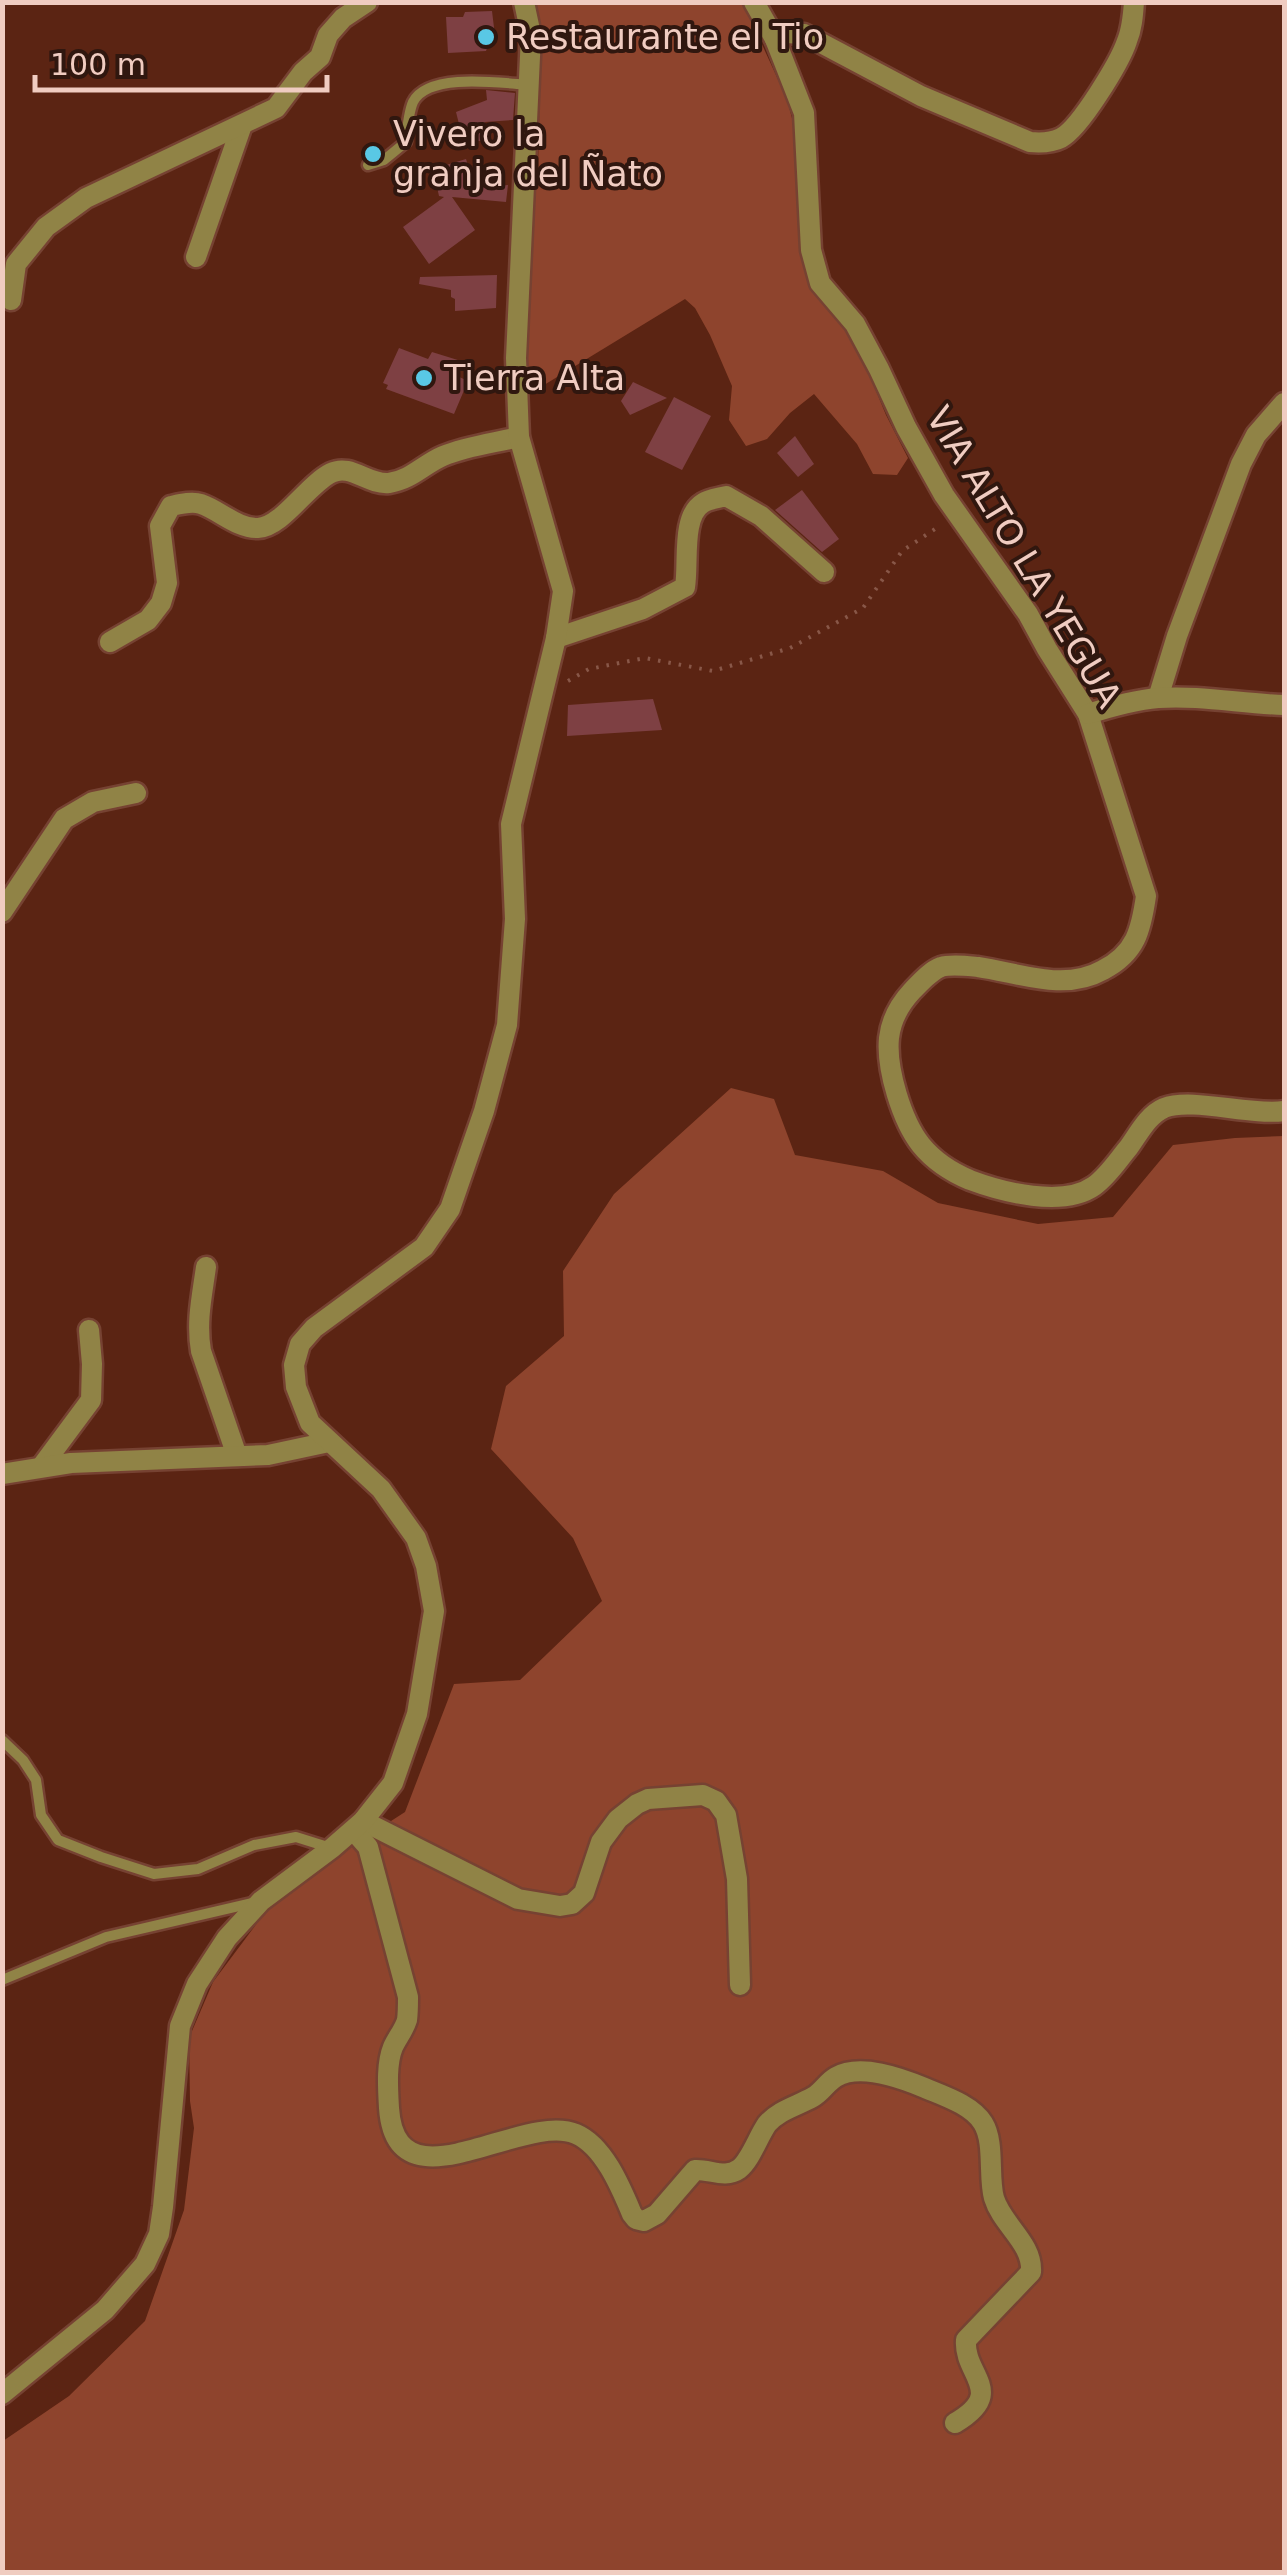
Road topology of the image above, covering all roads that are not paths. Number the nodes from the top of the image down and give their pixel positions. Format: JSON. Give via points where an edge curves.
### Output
{"nodes":[{"id":1,"x":367,"y":2,"type":"edge"},
{"id":2,"x":524,"y":2,"type":"edge"},
{"id":3,"x":754,"y":2,"type":"edge"},
{"id":4,"x":1134,"y":2,"type":"edge"},
{"id":5,"x":775,"y":39,"type":"junction"},
{"id":6,"x":530,"y":85,"type":"junction"},
{"id":7,"x":242,"y":125,"type":"junction"},
{"id":8,"x":368,"y":165,"type":"dead end"},
{"id":9,"x":196,"y":257,"type":"dead end"},
{"id":10,"x":11,"y":300,"type":"dead end"},
{"id":11,"x":1284,"y":403,"type":"edge"},
{"id":12,"x":518,"y":437,"type":"junction"},
{"id":13,"x":824,"y":572,"type":"dead end"},
{"id":14,"x":556,"y":638,"type":"junction"},
{"id":15,"x":110,"y":642,"type":"dead end"},
{"id":16,"x":1158,"y":698,"type":"junction"},
{"id":17,"x":1284,"y":705,"type":"edge"},
{"id":18,"x":1088,"y":714,"type":"junction"},
{"id":19,"x":136,"y":793,"type":"dead end"},
{"id":20,"x":2,"y":912,"type":"edge"},
{"id":21,"x":1284,"y":1111,"type":"edge"},
{"id":22,"x":206,"y":1267,"type":"dead end"},
{"id":23,"x":89,"y":1330,"type":"dead end"},
{"id":24,"x":328,"y":1442,"type":"junction"},
{"id":25,"x":237,"y":1456,"type":"junction"},
{"id":26,"x":42,"y":1466,"type":"junction"},
{"id":27,"x":2,"y":1474,"type":"edge"},
{"id":28,"x":2,"y":1740,"type":"edge"},
{"id":29,"x":358,"y":1826,"type":"junction"},
{"id":30,"x":332,"y":1848,"type":"junction"},
{"id":31,"x":261,"y":1901,"type":"junction"},
{"id":32,"x":2,"y":1980,"type":"edge"},
{"id":33,"x":740,"y":1985,"type":"dead end"},
{"id":34,"x":2,"y":2394,"type":"edge"},
{"id":35,"x":955,"y":2423,"type":"dead end"}],
"edges":[{"from":1,"to":7,"type":"street","via":[[328,35],[320,57],[276,108]]},
{"from":2,"to":6,"type":"street"},
{"from":3,"to":5,"type":"street","name":"VIA ALTO LA YEGUA"},
{"from":4,"to":5,"type":"street","via":[[1120,57],[1081,118],[1061,138],[1040,143],[922,96],[804,34]]},
{"from":5,"to":18,"type":"street","name":"VIA ALTO LA YEGUA","via":[[804,113],[820,283],[855,324],[906,428]]},
{"from":6,"to":8,"type":"lane","via":[[464,81],[422,92],[414,100],[406,142]]},
{"from":6,"to":12,"type":"street"},
{"from":7,"to":9,"type":"street"},
{"from":7,"to":10,"type":"street","via":[[86,198],[46,226],[16,264]]},
{"from":11,"to":16,"type":"street","via":[[1241,464]]},
{"from":12,"to":14,"type":"street","via":[[563,591]]},
{"from":12,"to":15,"type":"street","via":[[459,450],[388,483],[336,470],[259,528],[197,502],[171,506],[160,526],[168,583],[161,603],[148,620]]},
{"from":13,"to":14,"type":"street","via":[[761,516],[726,496],[704,501],[693,511],[687,534],[685,587]]},
{"from":14,"to":24,"type":"street","via":[[511,824],[515,919],[507,1025],[484,1111],[450,1210],[424,1247],[300,1344],[296,1387],[310,1424]]},
{"from":16,"to":17,"type":"street"},
{"from":16,"to":18,"type":"street"},
{"from":18,"to":21,"type":"street","name":"VIA ALTO LA YEGUA","via":[[1146,896],[1136,943],[1088,979],[966,966],[940,968],[919,983],[899,1005],[889,1037],[904,1113],[921,1145],[950,1172],[1050,1197],[1095,1186],[1164,1108]]},
{"from":19,"to":20,"type":"street","via":[[94,802],[64,818]]},
{"from":22,"to":25,"type":"street","via":[[198,1335]]},
{"from":23,"to":26,"type":"street","via":[[90,1400]]},
{"from":24,"to":25,"type":"street"},
{"from":24,"to":29,"type":"street","via":[[381,1489],[416,1538],[434,1611],[403,1760]]},
{"from":25,"to":26,"type":"street"},
{"from":26,"to":27,"type":"street"},
{"from":28,"to":30,"type":"lane","via":[[36,1780],[41,1815],[58,1840],[100,1858],[154,1874],[198,1869],[254,1845],[296,1837]]},
{"from":29,"to":30,"type":"street"},
{"from":29,"to":33,"type":"street","via":[[518,1899],[560,1906],[584,1893],[601,1842],[627,1811],[648,1798],[710,1797],[726,1816],[738,1879]]},
{"from":29,"to":35,"type":"street","via":[[408,1997],[407,2020],[390,2062],[389,2109],[398,2142],[412,2153],[463,2153],[522,2134],[574,2133],[603,2160],[640,2222],[657,2214],[695,2170],[728,2175],[742,2167],[776,2115],[840,2075],[878,2074],[910,2083],[976,2115],[986,2126],[994,2199],[1032,2262],[1021,2284],[966,2340],[981,2394],[976,2408]]},
{"from":30,"to":31,"type":"street"},
{"from":31,"to":32,"type":"lane","via":[[106,1938]]},
{"from":31,"to":34,"type":"street","via":[[197,1984],[180,2026],[163,2207],[145,2264],[105,2310]]}]}
